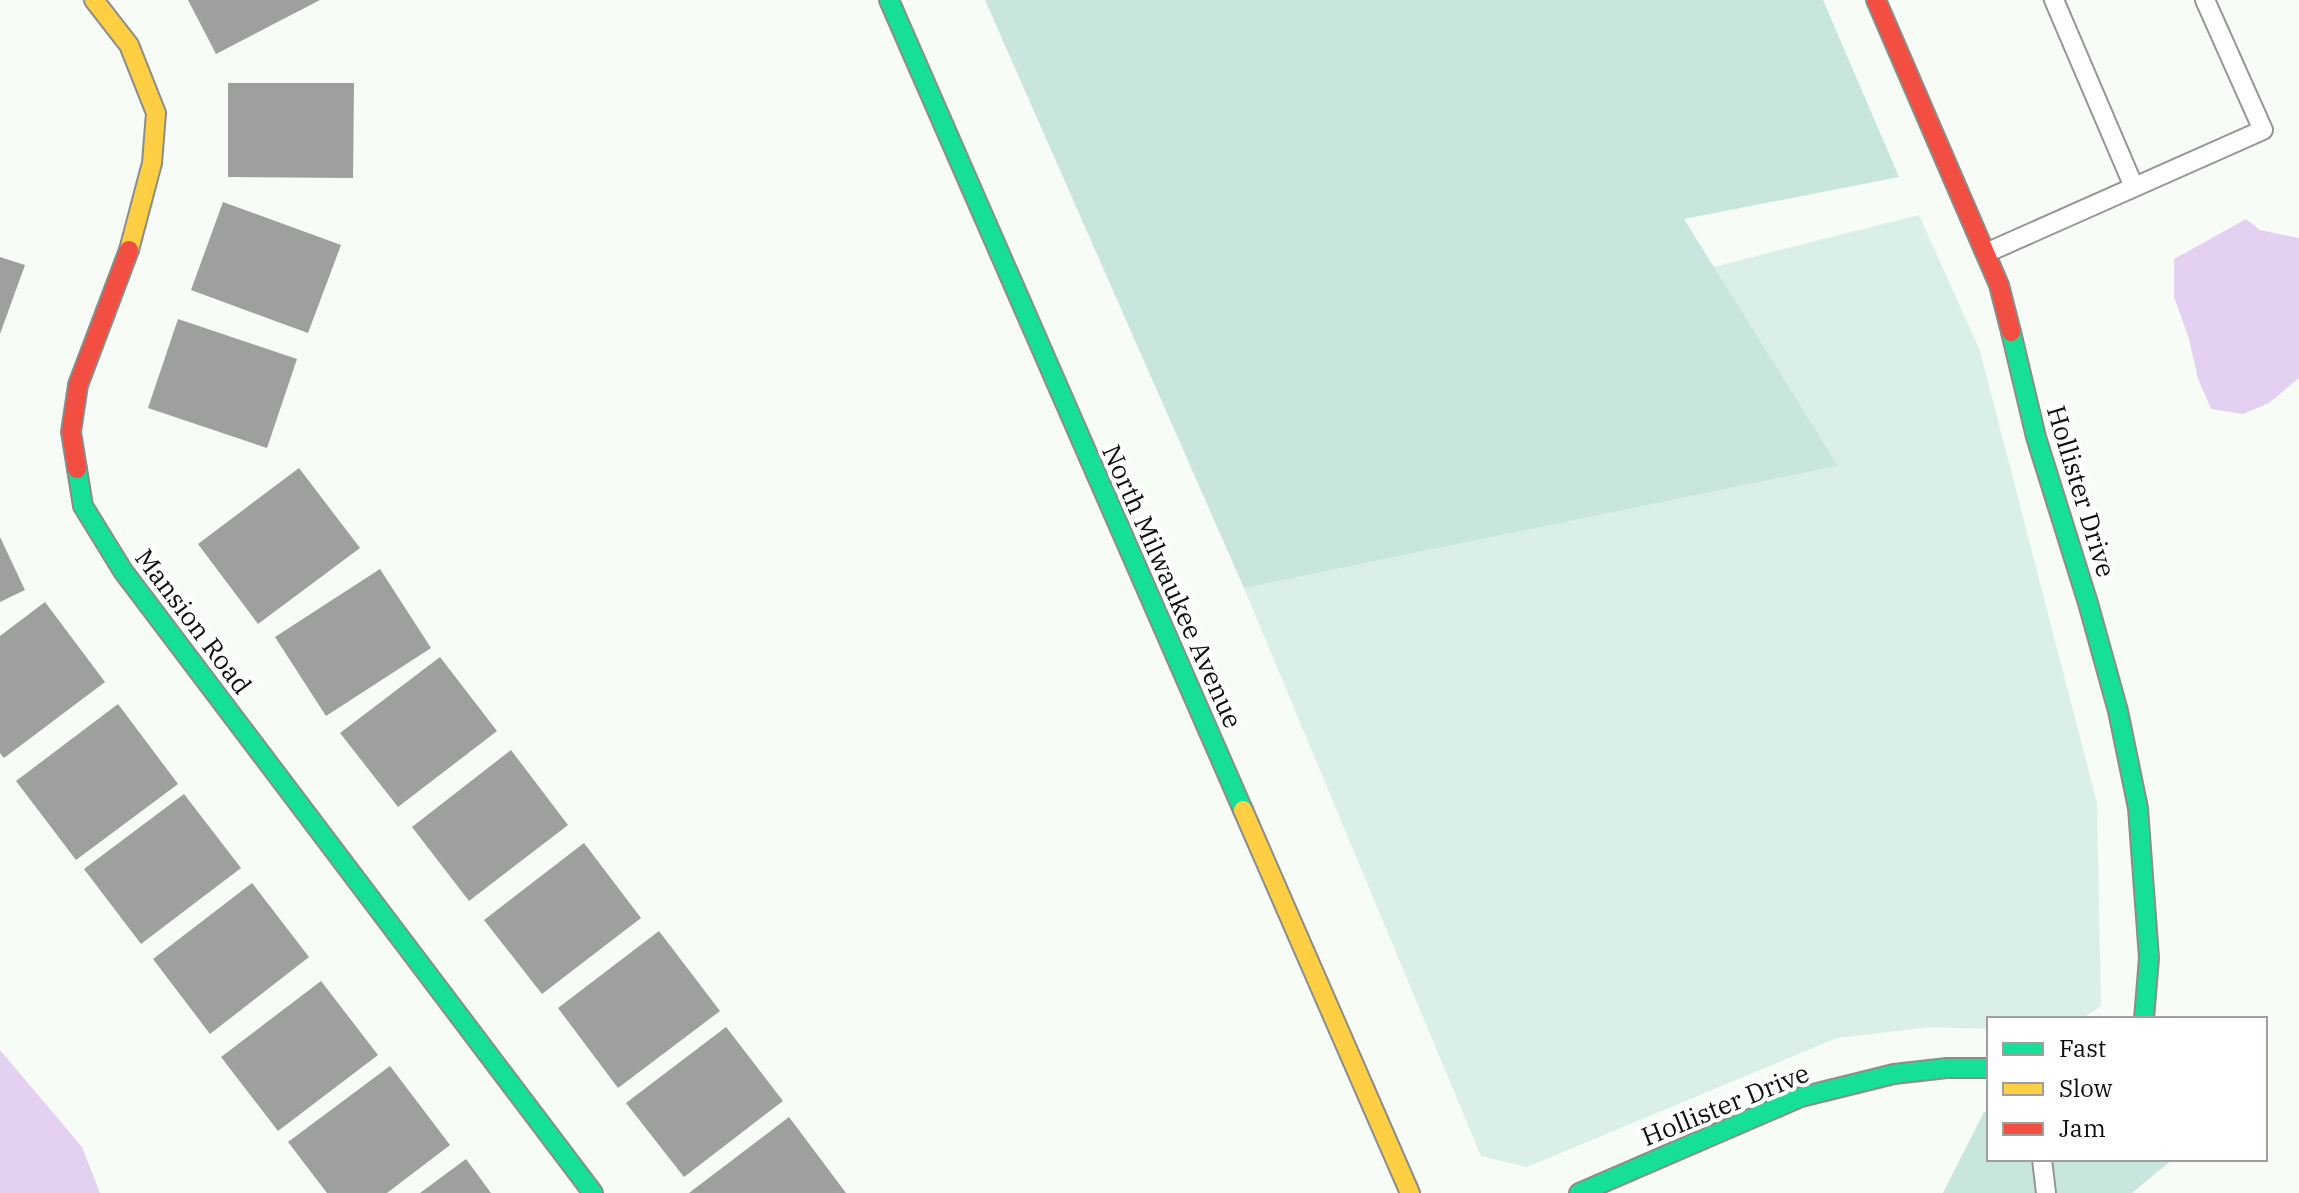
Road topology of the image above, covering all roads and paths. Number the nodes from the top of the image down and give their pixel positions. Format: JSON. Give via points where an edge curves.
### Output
{"nodes":[{"id":1,"x":94,"y":0,"type":"edge"},
{"id":2,"x":889,"y":0,"type":"edge"},
{"id":3,"x":1876,"y":0,"type":"edge"},
{"id":4,"x":2054,"y":0,"type":"edge"},
{"id":5,"x":2205,"y":0,"type":"edge"},
{"id":6,"x":2134,"y":187,"type":"junction"},
{"id":7,"x":1986,"y":253,"type":"junction"},
{"id":8,"x":2144,"y":1017,"type":"edge"},
{"id":9,"x":1987,"y":1068,"type":"edge"},
{"id":10,"x":2042,"y":1161,"type":"edge"},
{"id":11,"x":593,"y":1193,"type":"edge"},
{"id":12,"x":1410,"y":1193,"type":"edge"},
{"id":13,"x":1579,"y":1193,"type":"edge"},
{"id":14,"x":2046,"y":1193,"type":"edge"}],
"edges":[{"from":1,"to":11,"type":"street","name":"Mansion Road","via":[[129,45],[156,113],[152,163],[132,243],[78,385],[71,432],[83,506],[123,571]]},
{"from":2,"to":12,"type":"street","name":"North Milwaukee Avenue"},
{"from":3,"to":7,"type":"street","name":"Hollister Drive"},
{"from":4,"to":6,"type":"lane"},
{"from":5,"to":6,"type":"lane","via":[[2263,130]]},
{"from":6,"to":7,"type":"lane"},
{"from":7,"to":8,"type":"street","name":"Hollister Drive","via":[[2118,711],[2138,808],[2149,958]]},
{"from":9,"to":13,"type":"street","name":"Hollister Drive","via":[[1894,1074],[1801,1097]]},
{"from":10,"to":14,"type":"lane"}]}
